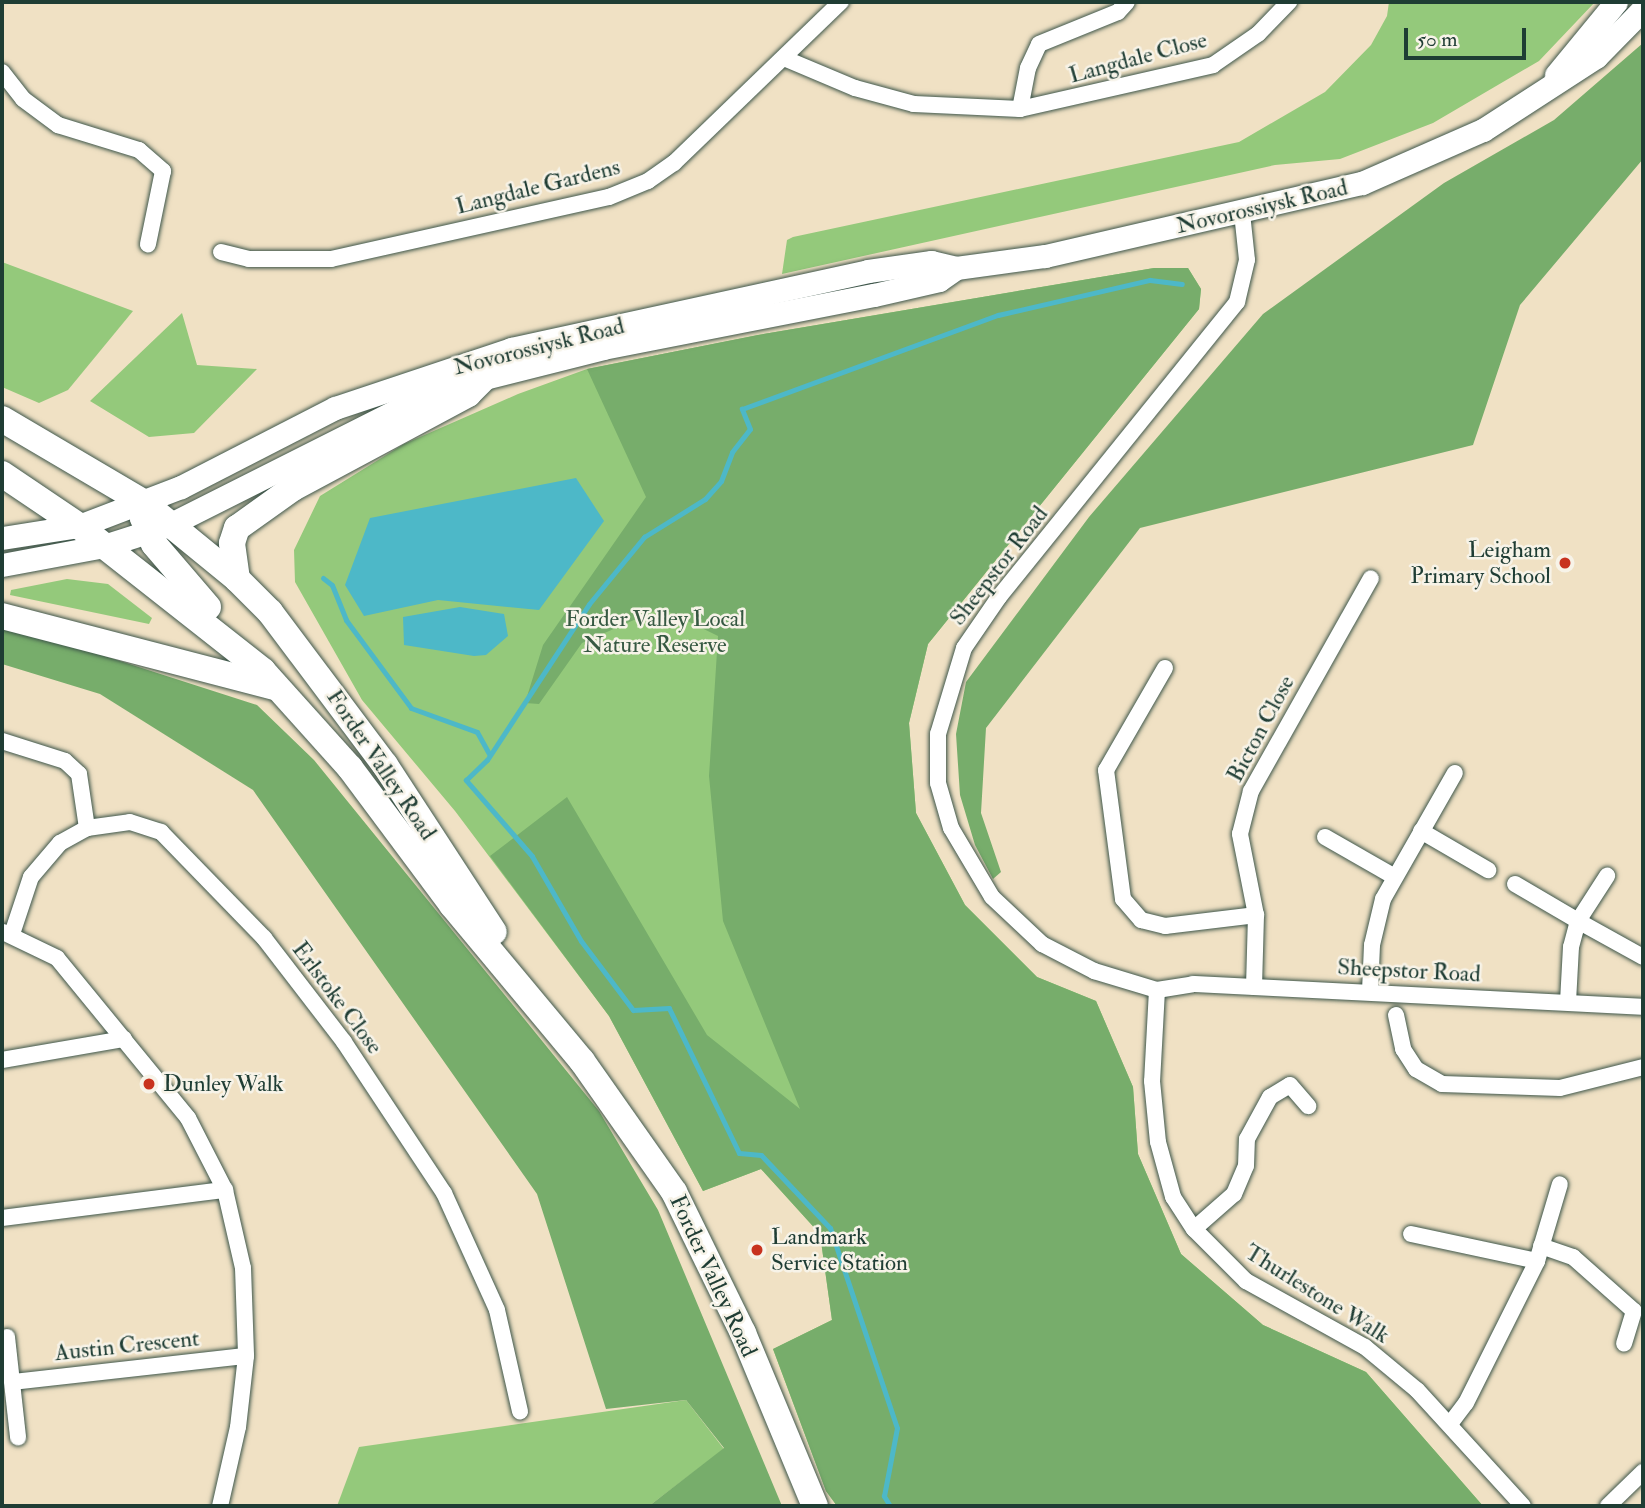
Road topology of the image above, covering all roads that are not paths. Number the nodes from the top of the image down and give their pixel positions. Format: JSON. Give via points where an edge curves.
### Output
{"nodes":[{"id":1,"x":841,"y":2,"type":"edge"},
{"id":2,"x":1127,"y":2,"type":"edge"},
{"id":3,"x":1289,"y":2,"type":"edge"},
{"id":4,"x":1616,"y":2,"type":"edge"},
{"id":5,"x":1643,"y":10,"type":"edge"},
{"id":6,"x":786,"y":59,"type":"junction"},
{"id":7,"x":2,"y":72,"type":"edge"},
{"id":8,"x":1548,"y":86,"type":"junction"},
{"id":9,"x":1020,"y":110,"type":"junction"},
{"id":10,"x":1242,"y":213,"type":"junction"},
{"id":11,"x":148,"y":244,"type":"dead end"},
{"id":12,"x":221,"y":252,"type":"dead end"},
{"id":13,"x":956,"y":268,"type":"junction"},
{"id":14,"x":484,"y":378,"type":"junction"},
{"id":15,"x":2,"y":419,"type":"edge"},
{"id":16,"x":2,"y":474,"type":"edge"},
{"id":17,"x":143,"y":502,"type":"junction"},
{"id":18,"x":79,"y":526,"type":"junction"},
{"id":19,"x":158,"y":529,"type":"junction"},
{"id":20,"x":2,"y":538,"type":"edge"},
{"id":21,"x":104,"y":546,"type":"junction"},
{"id":22,"x":7,"y":564,"type":"edge"},
{"id":23,"x":1371,"y":578,"type":"dead end"},
{"id":24,"x":237,"y":579,"type":"junction"},
{"id":25,"x":2,"y":616,"type":"edge"},
{"id":26,"x":1165,"y":668,"type":"dead end"},
{"id":27,"x":269,"y":679,"type":"junction"},
{"id":28,"x":2,"y":741,"type":"edge"},
{"id":29,"x":1455,"y":773,"type":"dead end"},
{"id":30,"x":87,"y":828,"type":"junction"},
{"id":31,"x":1421,"y":831,"type":"junction"},
{"id":32,"x":1325,"y":837,"type":"dead end"},
{"id":33,"x":1488,"y":870,"type":"dead end"},
{"id":34,"x":1393,"y":876,"type":"junction"},
{"id":35,"x":1607,"y":876,"type":"dead end"},
{"id":36,"x":1515,"y":884,"type":"dead end"},
{"id":37,"x":1256,"y":915,"type":"junction"},
{"id":38,"x":1578,"y":920,"type":"junction"},
{"id":39,"x":7,"y":933,"type":"edge"},
{"id":40,"x":1643,"y":957,"type":"edge"},
{"id":41,"x":1254,"y":987,"type":"junction"},
{"id":42,"x":1157,"y":990,"type":"junction"},
{"id":43,"x":1370,"y":991,"type":"junction"},
{"id":44,"x":1568,"y":1002,"type":"junction"},
{"id":45,"x":1643,"y":1007,"type":"edge"},
{"id":46,"x":1396,"y":1015,"type":"dead end"},
{"id":47,"x":124,"y":1038,"type":"junction"},
{"id":48,"x":2,"y":1060,"type":"edge"},
{"id":49,"x":582,"y":1060,"type":"junction"},
{"id":50,"x":1643,"y":1067,"type":"edge"},
{"id":51,"x":1308,"y":1106,"type":"dead end"},
{"id":52,"x":1560,"y":1184,"type":"dead end"},
{"id":53,"x":225,"y":1189,"type":"junction"},
{"id":54,"x":2,"y":1218,"type":"edge"},
{"id":55,"x":1194,"y":1228,"type":"junction"},
{"id":56,"x":1411,"y":1234,"type":"dead end"},
{"id":57,"x":1539,"y":1253,"type":"junction"},
{"id":58,"x":7,"y":1337,"type":"dead end"},
{"id":59,"x":1624,"y":1343,"type":"dead end"},
{"id":60,"x":246,"y":1356,"type":"junction"},
{"id":61,"x":13,"y":1382,"type":"junction"},
{"id":62,"x":520,"y":1411,"type":"dead end"},
{"id":63,"x":1450,"y":1424,"type":"junction"},
{"id":64,"x":18,"y":1437,"type":"dead end"},
{"id":65,"x":1643,"y":1472,"type":"edge"},
{"id":66,"x":220,"y":1506,"type":"edge"},
{"id":67,"x":815,"y":1506,"type":"edge"},
{"id":68,"x":1523,"y":1506,"type":"edge"},
{"id":69,"x":1608,"y":1506,"type":"edge"}],
"edges":[{"from":1,"to":6,"type":"street","name":"Langdale Gardens"},
{"from":2,"to":9,"type":"street","name":"Langdale Close","via":[[1118,12],[1040,44],[1028,68]]},
{"from":3,"to":9,"type":"street","name":"Langdale Close","via":[[1258,34],[1213,65]]},
{"from":4,"to":8,"type":"main road","name":"Novorossiysk Road"},
{"from":5,"to":8,"type":"main road","name":"Novorossiysk Road","via":[[1596,57]]},
{"from":6,"to":9,"type":"street","name":"Langdale Close","via":[[855,88],[914,104]]},
{"from":6,"to":12,"type":"street","name":"Langdale Gardens","via":[[674,163],[648,181],[610,197],[331,259],[249,258]]},
{"from":7,"to":11,"type":"street","via":[[23,99],[58,125],[139,150],[163,172]]},
{"from":8,"to":10,"type":"main road","name":"Novorossiysk Road","via":[[1483,130],[1362,183]]},
{"from":10,"to":13,"type":"main road","name":"Novorossiysk Road","via":[[1045,256]]},
{"from":10,"to":42,"type":"street","name":"Sheepstor Road","via":[[1247,260],[1237,302],[974,633],[955,670],[938,734],[936,761],[942,805],[971,868],[992,897],[1062,957]]},
{"from":13,"to":14,"type":"main road","name":"Novorossiysk Road","via":[[939,280],[603,348]]},
{"from":13,"to":17,"type":"main road","name":"Novorossiysk Road","via":[[931,262],[868,271],[511,349],[335,408]]},
{"from":14,"to":19,"type":"main road","name":"Novorossiysk Road","via":[[400,409]]},
{"from":14,"to":24,"type":"main road","via":[[468,394],[293,488],[237,528],[232,543]]},
{"from":15,"to":17,"type":"main road"},
{"from":16,"to":18,"type":"main road","name":"Forder Valley Road"},
{"from":17,"to":18,"type":"main road","name":"Novorossiysk Road"},
{"from":17,"to":19,"type":"main road"},
{"from":18,"to":20,"type":"main road"},
{"from":18,"to":21,"type":"main road","name":"Forder Valley Road"},
{"from":19,"to":21,"type":"main road","name":"Novorossiysk Road"},
{"from":19,"to":24,"type":"main road","name":"Forder Valley Road"},
{"from":19,"to":27,"type":"main road","via":[[182,581],[251,648]]},
{"from":21,"to":22,"type":"main road"},
{"from":21,"to":27,"type":"main road","name":"Forder Valley Road"},
{"from":23,"to":37,"type":"street","name":"Bicton Close","via":[[1251,791],[1240,834]]},
{"from":24,"to":49,"type":"main road","name":"Forder Valley Road","via":[[318,671]]},
{"from":25,"to":27,"type":"main road"},
{"from":26,"to":37,"type":"street","via":[[1106,770],[1123,899],[1141,920],[1165,926]]},
{"from":27,"to":49,"type":"main road","name":"Forder Valley Road","via":[[350,768],[452,905]]},
{"from":28,"to":30,"type":"street","via":[[65,761],[79,774]]},
{"from":29,"to":31,"type":"street"},
{"from":30,"to":39,"type":"street","name":"Erlstoke Close","via":[[44,857]]},
{"from":30,"to":62,"type":"street","name":"Erlstoke Close","via":[[130,822],[161,832],[264,938],[344,1042],[444,1193],[474,1253],[497,1310]]},
{"from":31,"to":33,"type":"street"},
{"from":31,"to":34,"type":"street"},
{"from":32,"to":34,"type":"street"},
{"from":34,"to":43,"type":"street","via":[[1377,915]]},
{"from":35,"to":38,"type":"street"},
{"from":36,"to":38,"type":"street"},
{"from":37,"to":41,"type":"street","name":"Bicton Close"},
{"from":38,"to":40,"type":"street"},
{"from":38,"to":44,"type":"street","via":[[1571,947]]},
{"from":39,"to":47,"type":"street","via":[[57,958]]},
{"from":41,"to":42,"type":"street","name":"Sheepstor Road","via":[[1193,984]]},
{"from":41,"to":43,"type":"street","name":"Sheepstor Road"},
{"from":42,"to":55,"type":"street","name":"Thurlestone Walk","via":[[1152,1081],[1158,1142],[1173,1196]]},
{"from":43,"to":44,"type":"street","name":"Sheepstor Road"},
{"from":44,"to":45,"type":"street","name":"Sheepstor Road"},
{"from":46,"to":50,"type":"street","via":[[1403,1049],[1416,1069],[1442,1084],[1560,1088]]},
{"from":47,"to":48,"type":"street"},
{"from":47,"to":53,"type":"street","via":[[188,1118]]},
{"from":49,"to":67,"type":"main road","name":"Forder Valley Road","via":[[674,1192],[743,1333]]},
{"from":51,"to":55,"type":"street","via":[[1290,1085],[1270,1097],[1247,1139],[1247,1166],[1234,1194]]},
{"from":52,"to":57,"type":"street"},
{"from":53,"to":54,"type":"street"},
{"from":53,"to":60,"type":"street","via":[[243,1268]]},
{"from":55,"to":63,"type":"street","name":"Thurlestone Walk","via":[[1246,1281],[1365,1346]]},
{"from":56,"to":57,"type":"street"},
{"from":57,"to":59,"type":"street","via":[[1573,1257],[1634,1311]]},
{"from":57,"to":63,"type":"street","via":[[1466,1403]]},
{"from":58,"to":61,"type":"street"},
{"from":60,"to":61,"type":"street","name":"Austin Crescent"},
{"from":60,"to":66,"type":"street","via":[[239,1427]]},
{"from":61,"to":64,"type":"street"},
{"from":63,"to":68,"type":"street","name":"Thurlestone Walk"},
{"from":65,"to":69,"type":"street"}]}
